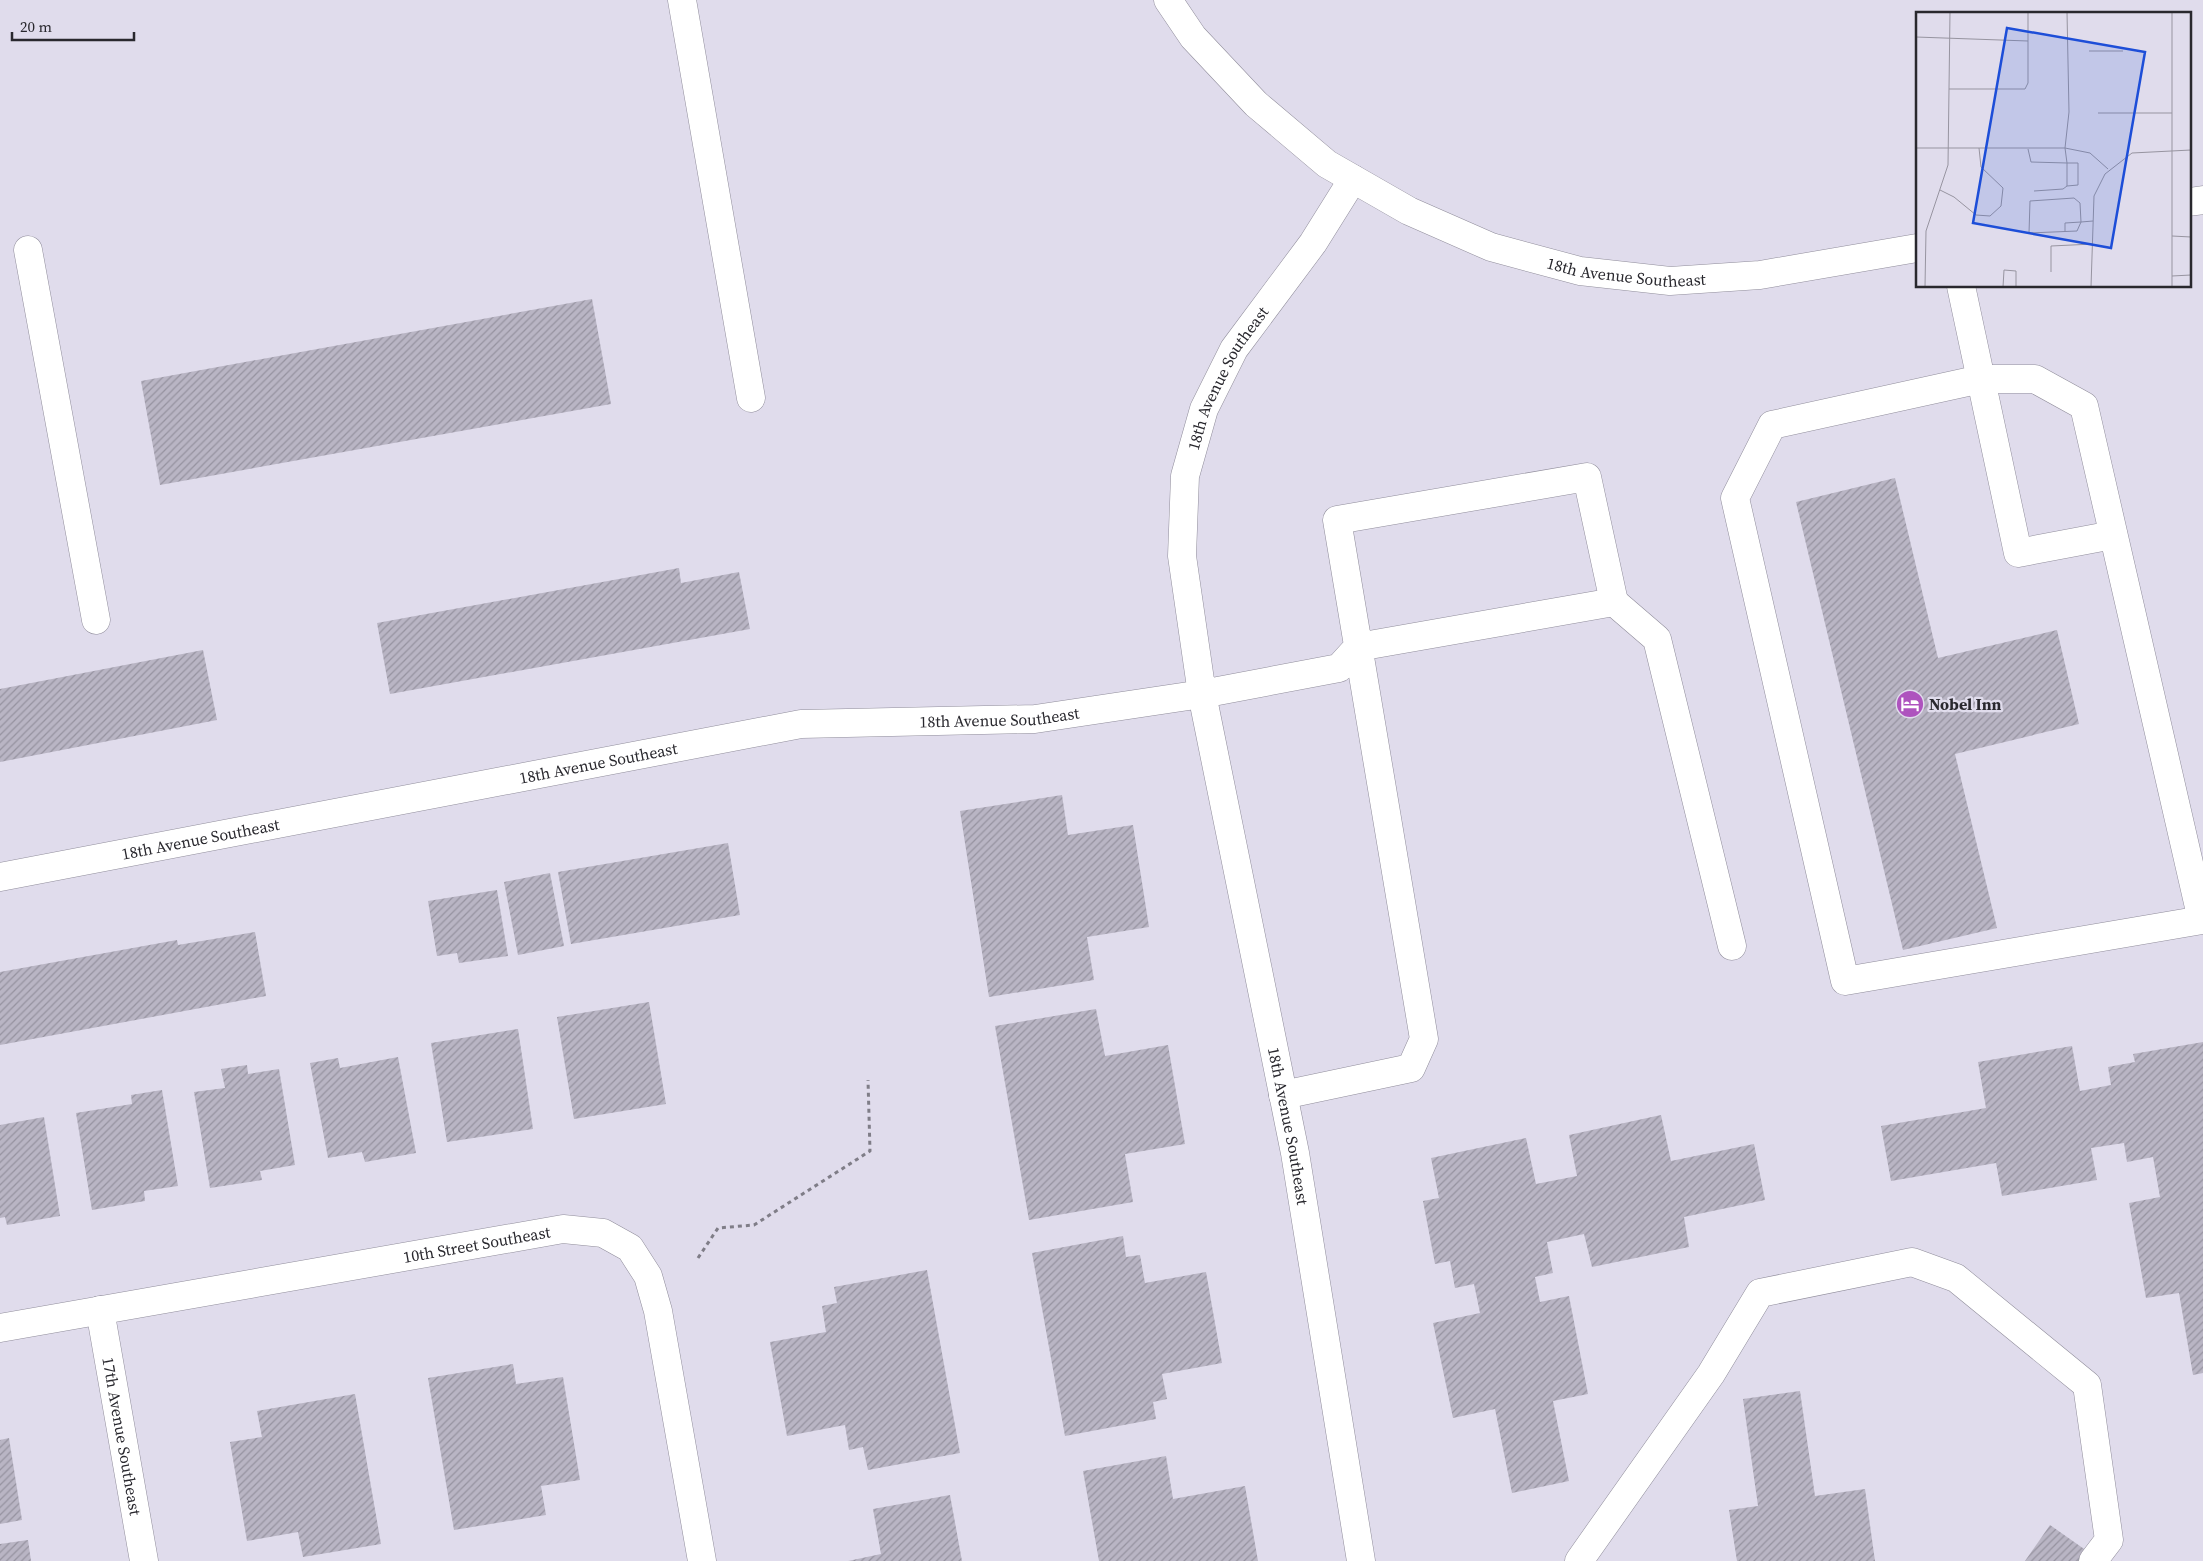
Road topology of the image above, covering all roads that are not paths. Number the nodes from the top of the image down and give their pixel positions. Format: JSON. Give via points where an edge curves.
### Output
{"nodes":[{"id":1,"x":682,"y":0,"type":"edge"},
{"id":2,"x":1168,"y":0,"type":"edge"},
{"id":3,"x":1353,"y":179,"type":"junction"},
{"id":4,"x":2203,"y":200,"type":"edge"},
{"id":5,"x":2190,"y":202,"type":"edge"},
{"id":6,"x":1916,"y":248,"type":"edge"},
{"id":7,"x":28,"y":250,"type":"dead end"},
{"id":8,"x":1961,"y":288,"type":"edge"},
{"id":9,"x":1981,"y":379,"type":"junction"},
{"id":10,"x":752,"y":398,"type":"dead end"},
{"id":11,"x":2113,"y":535,"type":"junction"},
{"id":12,"x":1614,"y":602,"type":"junction"},
{"id":13,"x":96,"y":620,"type":"dead end"},
{"id":14,"x":1358,"y":647,"type":"junction"},
{"id":15,"x":1202,"y":694,"type":"junction"},
{"id":16,"x":0,"y":877,"type":"edge"},
{"id":17,"x":1732,"y":946,"type":"dead end"},
{"id":18,"x":1283,"y":1095,"type":"junction"},
{"id":19,"x":100,"y":1310,"type":"junction"},
{"id":20,"x":0,"y":1328,"type":"edge"},
{"id":21,"x":144,"y":1561,"type":"edge"},
{"id":22,"x":702,"y":1561,"type":"edge"},
{"id":23,"x":1361,"y":1561,"type":"edge"},
{"id":24,"x":1579,"y":1561,"type":"edge"},
{"id":25,"x":2093,"y":1561,"type":"edge"}],
"edges":[{"from":1,"to":10,"type":"street"},
{"from":2,"to":3,"type":"street","name":"18th Avenue Southeast","via":[[1193,37],[1256,104],[1328,164]]},
{"from":3,"to":6,"type":"street","name":"18th Avenue Southeast","via":[[1409,211],[1491,247],[1580,271],[1670,281],[1760,275]]},
{"from":3,"to":15,"type":"street","name":"18th Avenue Southeast","via":[[1313,242],[1234,349],[1204,409],[1184,476],[1182,556]]},
{"from":4,"to":5,"type":"street"},
{"from":7,"to":13,"type":"street"},
{"from":8,"to":9,"type":"street"},
{"from":9,"to":11,"type":"street","via":[[2035,379],[2084,406]]},
{"from":9,"to":11,"type":"street","via":[[2018,553]]},
{"from":9,"to":11,"type":"street","via":[[1772,425],[1735,498],[1845,981],[2202,920]]},
{"from":12,"to":14,"type":"street"},
{"from":12,"to":14,"type":"street","via":[[1587,477],[1336,520]]},
{"from":12,"to":17,"type":"street","via":[[1658,639]]},
{"from":14,"to":15,"type":"street","via":[[1339,668]]},
{"from":14,"to":18,"type":"street","via":[[1424,1039],[1411,1068]]},
{"from":15,"to":16,"type":"street","name":"18th Avenue Southeast","via":[[1035,719],[801,724]]},
{"from":15,"to":18,"type":"street","name":"18th Avenue Southeast"},
{"from":18,"to":23,"type":"street","name":"18th Avenue Southeast","via":[[1297,1163]]},
{"from":19,"to":20,"type":"street","name":"10th Street Southeast"},
{"from":19,"to":21,"type":"street","name":"17th Avenue Southeast"},
{"from":19,"to":22,"type":"street","name":"10th Street Southeast","via":[[563,1229],[603,1233],[630,1248],[648,1276],[658,1311]]},
{"from":24,"to":25,"type":"street","via":[[1710,1374],[1760,1293],[1912,1262],[1956,1278],[2087,1385],[2109,1540]]}]}
